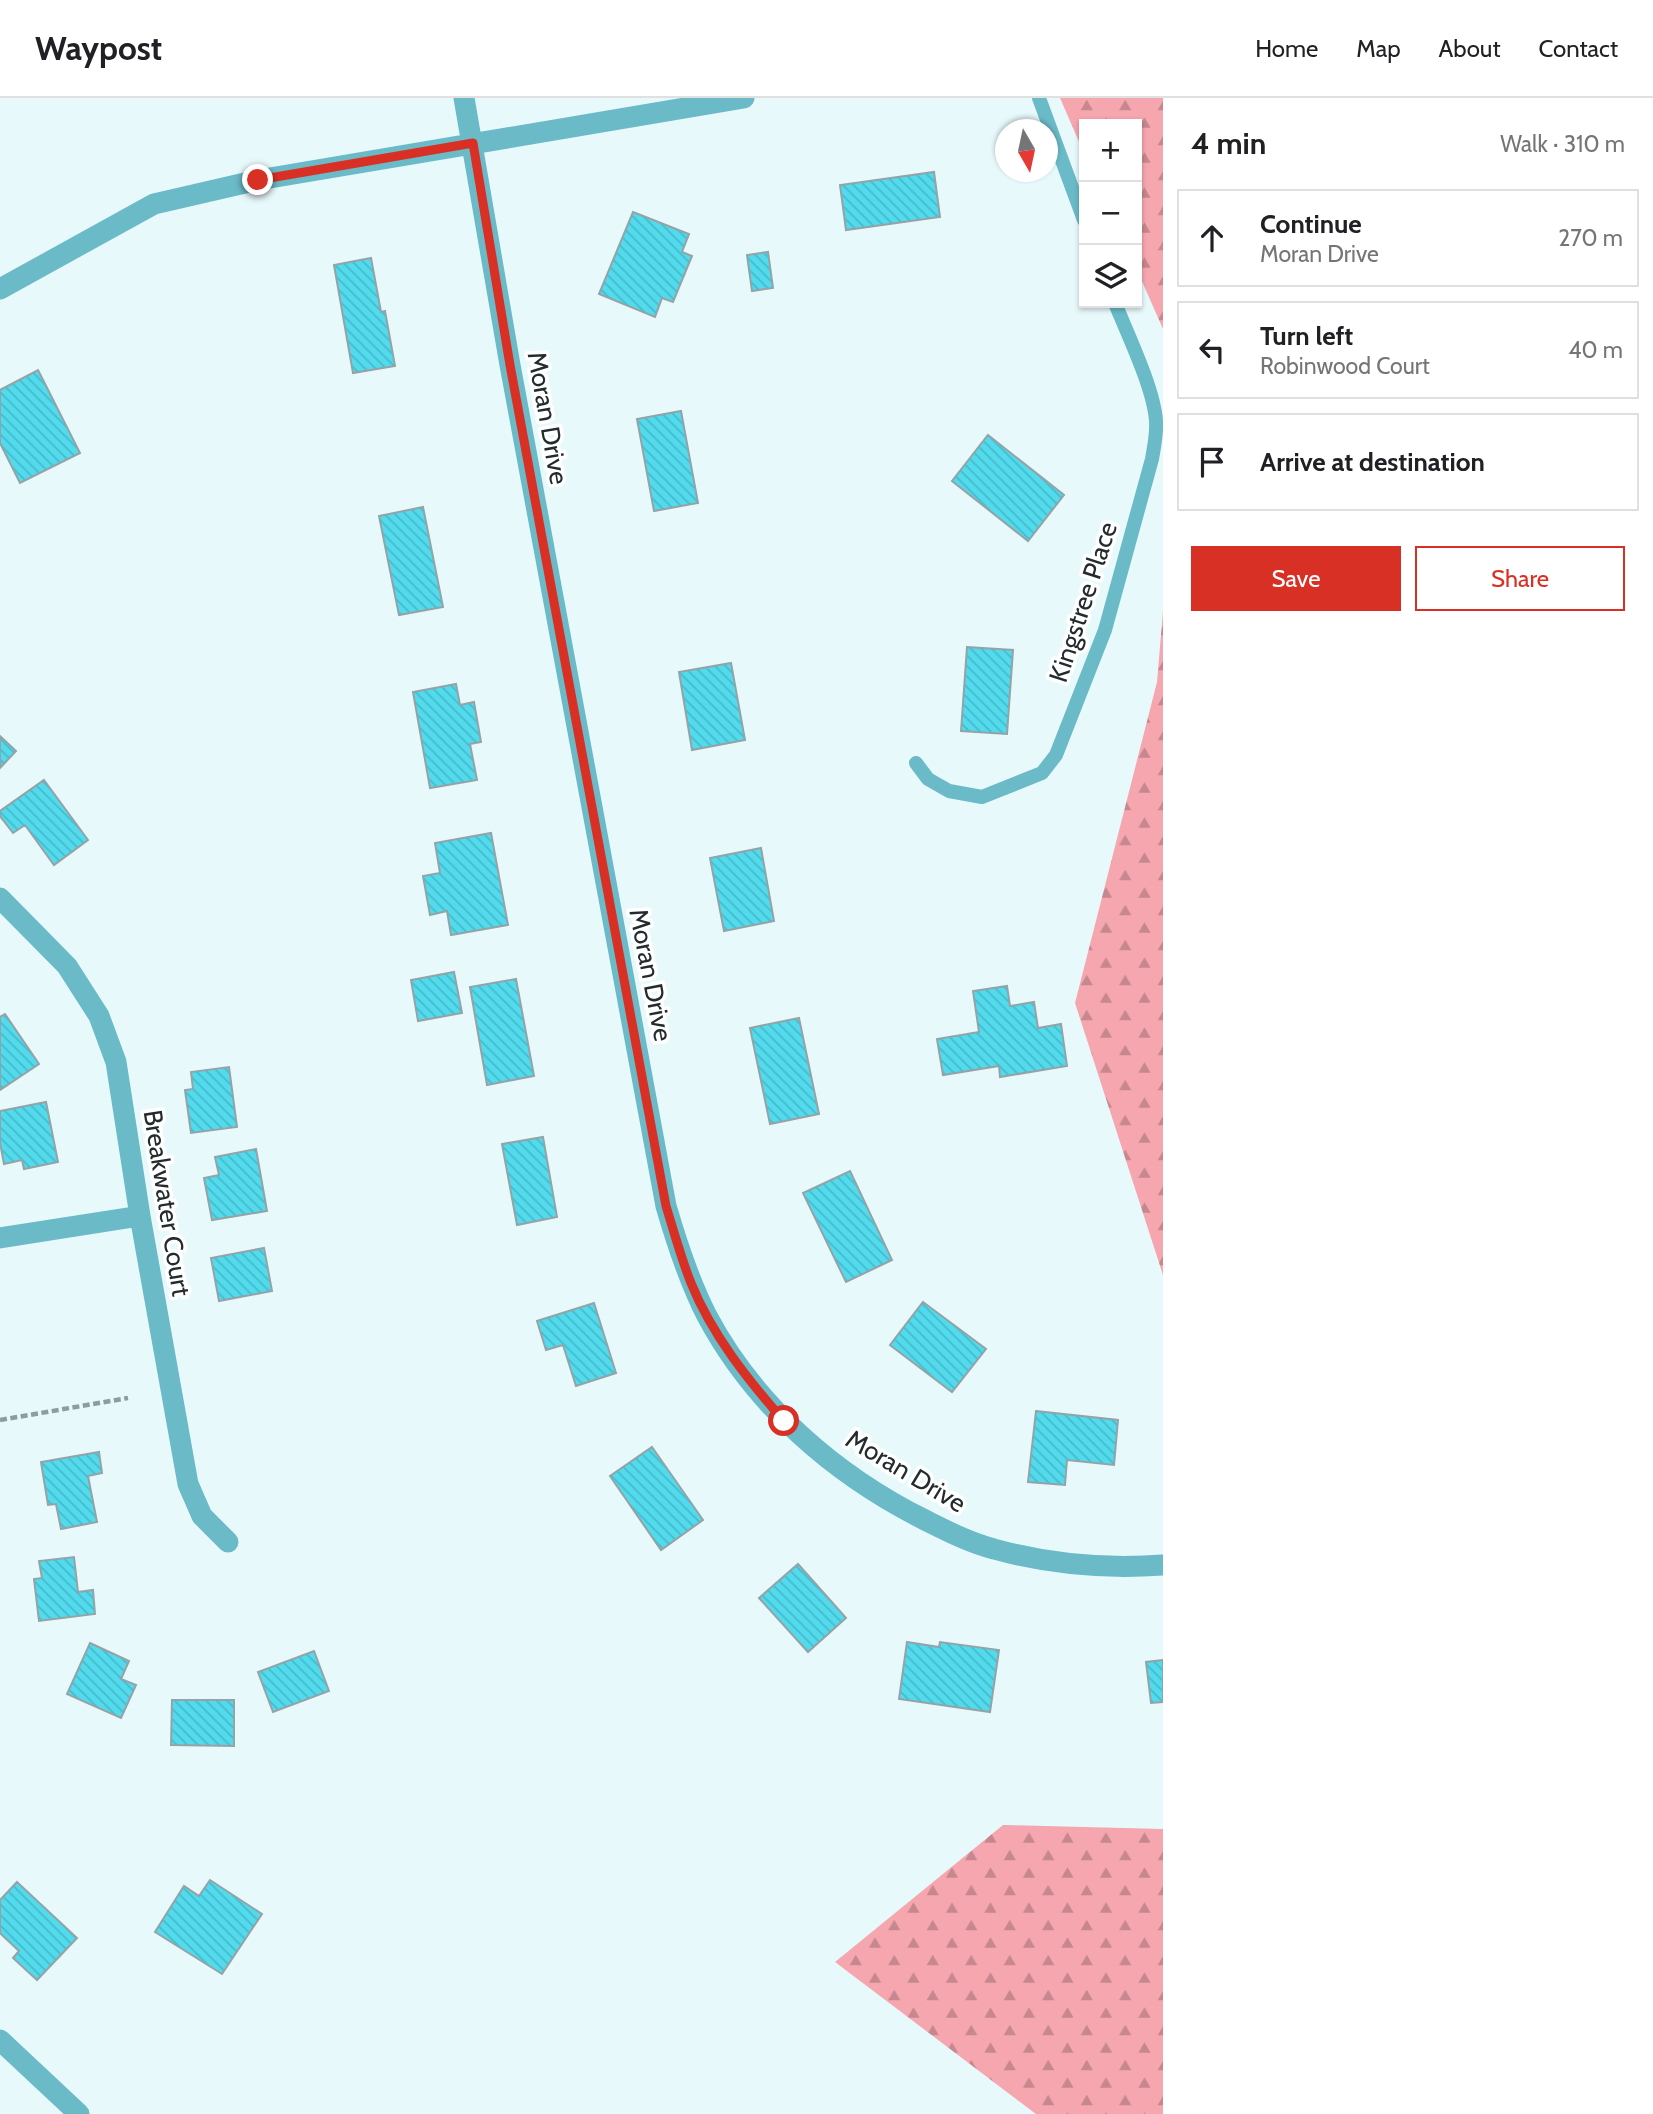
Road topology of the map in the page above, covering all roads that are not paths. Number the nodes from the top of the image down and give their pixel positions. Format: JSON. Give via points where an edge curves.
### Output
{"nodes":[{"id":1,"x":464,"y":98,"type":"edge"},
{"id":2,"x":744,"y":98,"type":"edge"},
{"id":3,"x":1039,"y":98,"type":"edge"},
{"id":4,"x":473,"y":143,"type":"junction"},
{"id":5,"x":1079,"y":206,"type":"edge"},
{"id":6,"x":0,"y":289,"type":"edge"},
{"id":7,"x":1117,"y":308,"type":"edge"},
{"id":8,"x":916,"y":763,"type":"dead end"},
{"id":9,"x":0,"y":898,"type":"edge"},
{"id":10,"x":140,"y":1216,"type":"junction"},
{"id":11,"x":0,"y":1238,"type":"edge"},
{"id":12,"x":229,"y":1542,"type":"dead end"},
{"id":13,"x":1163,"y":1565,"type":"edge"},
{"id":14,"x":0,"y":2040,"type":"edge"},
{"id":15,"x":79,"y":2114,"type":"edge"}],
"edges":[{"from":1,"to":4,"type":"street","name":"Moran Drive"},
{"from":2,"to":4,"type":"street"},
{"from":3,"to":5,"type":"lane"},
{"from":4,"to":6,"type":"street","via":[[258,180],[154,204]]},
{"from":4,"to":13,"type":"street","name":"Moran Drive","via":[[666,1206],[692,1286],[729,1352],[784,1421],[850,1476],[904,1509],[992,1549],[1038,1559]]},
{"from":7,"to":8,"type":"lane","name":"Kingstree Place","via":[[1156,420],[1152,459],[1105,630],[1056,755],[1042,773],[982,797],[949,791],[928,779]]},
{"from":9,"to":10,"type":"street","name":"Breakwater Court","via":[[67,966],[99,1016],[116,1062]]},
{"from":10,"to":11,"type":"street"},
{"from":10,"to":12,"type":"street","name":"Breakwater Court","via":[[188,1484],[202,1516]]},
{"from":14,"to":15,"type":"street"}]}
